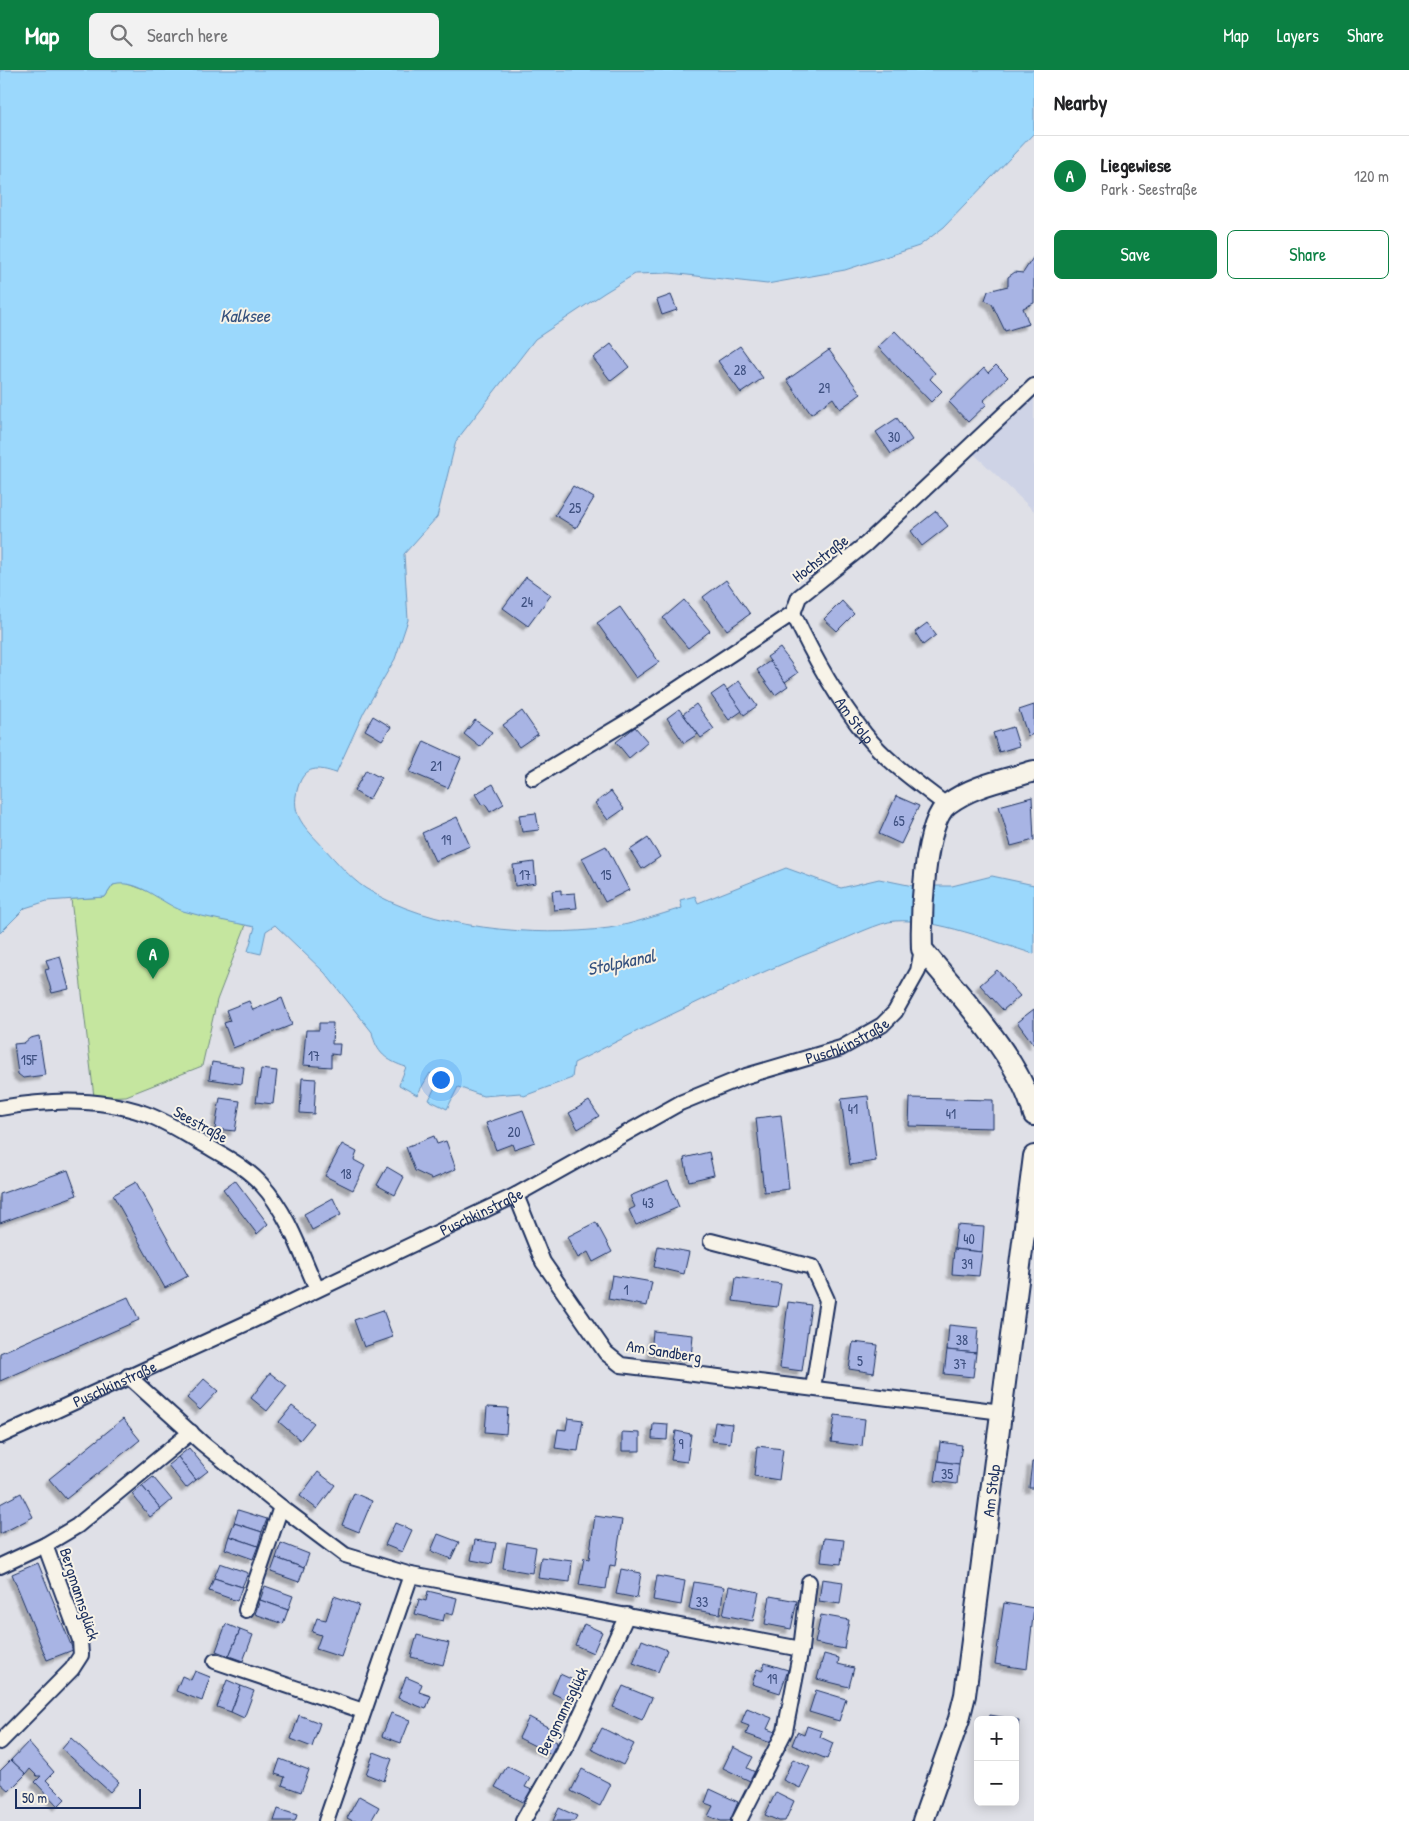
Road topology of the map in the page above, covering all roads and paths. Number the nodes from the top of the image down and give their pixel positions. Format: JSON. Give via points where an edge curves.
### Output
{"nodes":[{"id":1,"x":1034,"y":386,"type":"edge"},
{"id":2,"x":793,"y":612,"type":"junction"},
{"id":3,"x":1034,"y":771,"type":"edge"},
{"id":4,"x":533,"y":778,"type":"dead end"},
{"id":5,"x":946,"y":805,"type":"junction"},
{"id":6,"x":922,"y":942,"type":"junction"},
{"id":7,"x":0,"y":1108,"type":"edge"},
{"id":8,"x":1034,"y":1115,"type":"edge"},
{"id":9,"x":1034,"y":1156,"type":"edge"},
{"id":10,"x":516,"y":1195,"type":"junction"},
{"id":11,"x":711,"y":1241,"type":"dead end"},
{"id":12,"x":317,"y":1289,"type":"junction"},
{"id":13,"x":128,"y":1376,"type":"junction"},
{"id":14,"x":813,"y":1388,"type":"junction"},
{"id":15,"x":1002,"y":1412,"type":"junction"},
{"id":16,"x":191,"y":1432,"type":"junction"},
{"id":17,"x":0,"y":1436,"type":"edge"},
{"id":18,"x":281,"y":1507,"type":"junction"},
{"id":19,"x":45,"y":1544,"type":"junction"},
{"id":20,"x":0,"y":1566,"type":"edge"},
{"id":21,"x":411,"y":1575,"type":"junction"},
{"id":22,"x":809,"y":1582,"type":"dead end"},
{"id":23,"x":246,"y":1610,"type":"dead end"},
{"id":24,"x":627,"y":1615,"type":"junction"},
{"id":25,"x":801,"y":1649,"type":"junction"},
{"id":26,"x":215,"y":1661,"type":"dead end"},
{"id":27,"x":363,"y":1711,"type":"junction"},
{"id":28,"x":0,"y":1742,"type":"edge"},
{"id":29,"x":326,"y":1821,"type":"edge"},
{"id":30,"x":523,"y":1821,"type":"edge"},
{"id":31,"x":740,"y":1821,"type":"edge"},
{"id":32,"x":923,"y":1821,"type":"edge"}],
"edges":[{"from":1,"to":2,"type":"street","name":"Hochstraße","via":[[866,544],[799,597]]},
{"from":2,"to":4,"type":"street","name":"Hochstraße","via":[[636,717]]},
{"from":2,"to":5,"type":"street","name":"Am Stolp","via":[[814,660],[866,735],[904,772]]},
{"from":3,"to":5,"type":"main road","via":[[980,786]]},
{"from":5,"to":6,"type":"main road","via":[[938,816],[925,863]]},
{"from":6,"to":8,"type":"main road","via":[[1004,1052],[1029,1095]]},
{"from":6,"to":10,"type":"street","name":"Puschkinstraße","via":[[918,971],[895,1012],[882,1026],[841,1048],[746,1076],[680,1102]]},
{"from":7,"to":12,"type":"street","name":"Seestraße","via":[[30,1103],[87,1102],[119,1106],[144,1113],[243,1167],[276,1203]]},
{"from":9,"to":15,"type":"main road","name":"Am Stolp"},
{"from":10,"to":12,"type":"street","name":"Puschkinstraße"},
{"from":10,"to":14,"type":"street","name":"Am Sandberg","via":[[543,1262],[606,1353],[621,1365]]},
{"from":11,"to":14,"type":"street","via":[[812,1267],[826,1300]]},
{"from":12,"to":13,"type":"street","name":"Puschkinstraße"},
{"from":13,"to":16,"type":"street"},
{"from":13,"to":17,"type":"street","name":"Puschkinstraße"},
{"from":14,"to":15,"type":"street","name":"Am Sandberg"},
{"from":15,"to":32,"type":"main road","name":"Am Stolp","via":[[965,1695]]},
{"from":16,"to":18,"type":"street"},
{"from":16,"to":19,"type":"street","name":"Bergmannsglück","via":[[77,1526]]},
{"from":18,"to":21,"type":"street","via":[[345,1555]]},
{"from":18,"to":23,"type":"street"},
{"from":19,"to":20,"type":"street","name":"Bergmannsglück"},
{"from":19,"to":28,"type":"street","name":"Bergmannsglück","via":[[80,1640],[82,1655]]},
{"from":21,"to":24,"type":"street"},
{"from":21,"to":27,"type":"street"},
{"from":22,"to":25,"type":"street"},
{"from":24,"to":25,"type":"street"},
{"from":24,"to":30,"type":"street","name":"Bergmannsglück","via":[[567,1744]]},
{"from":25,"to":31,"type":"street","via":[[785,1731]]},
{"from":26,"to":27,"type":"street"},
{"from":27,"to":29,"type":"street"}]}
